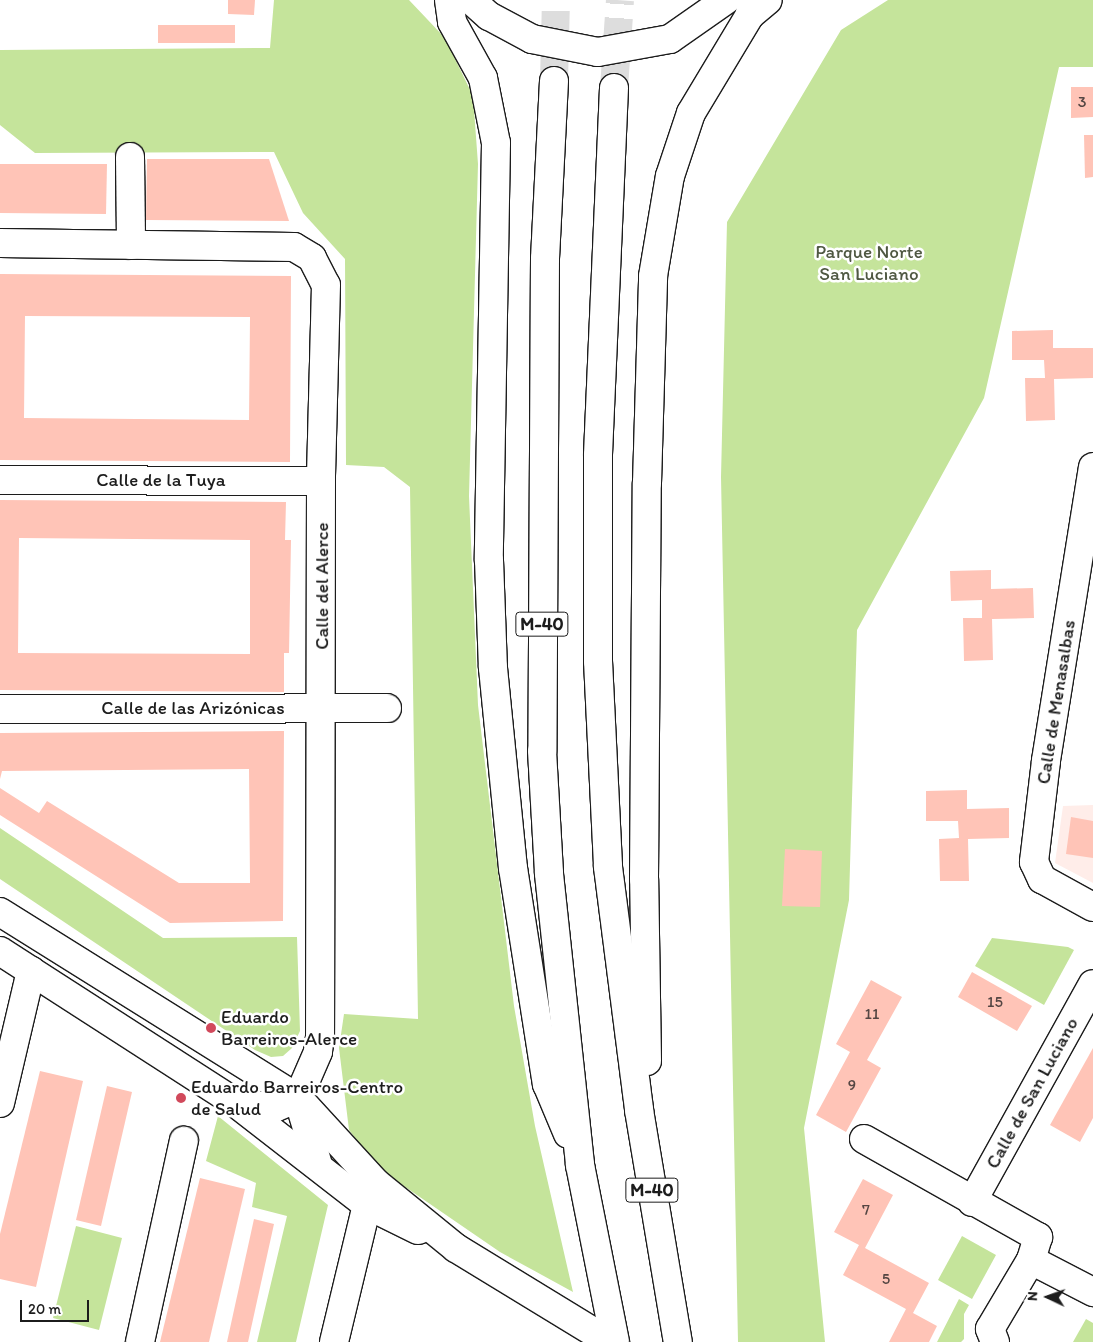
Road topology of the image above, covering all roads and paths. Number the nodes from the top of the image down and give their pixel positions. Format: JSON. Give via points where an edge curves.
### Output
{"nodes":[{"id":1,"x":449,"y":0,"type":"edge"},
{"id":2,"x":471,"y":0,"type":"edge"},
{"id":3,"x":726,"y":0,"type":"edge"},
{"id":4,"x":756,"y":5,"type":"edge"},
{"id":5,"x":554,"y":81,"type":"tunnel mouth"},
{"id":6,"x":614,"y":88,"type":"tunnel mouth"},
{"id":7,"x":130,"y":157,"type":"dead end"},
{"id":8,"x":0,"y":243,"type":"edge"},
{"id":9,"x":131,"y":245,"type":"junction"},
{"id":10,"x":1093,"y":467,"type":"edge"},
{"id":11,"x":0,"y":480,"type":"edge"},
{"id":12,"x":321,"y":481,"type":"junction"},
{"id":13,"x":322,"y":707,"type":"junction"},
{"id":14,"x":387,"y":708,"type":"dead end"},
{"id":15,"x":0,"y":709,"type":"edge"},
{"id":16,"x":1093,"y":907,"type":"edge"},
{"id":17,"x":0,"y":912,"type":"edge"},
{"id":18,"x":0,"y":951,"type":"edge"},
{"id":19,"x":31,"y":970,"type":"junction"},
{"id":20,"x":1093,"y":984,"type":"edge"},
{"id":21,"x":298,"y":1098,"type":"junction"},
{"id":22,"x":233,"y":1101,"type":"junction"},
{"id":23,"x":0,"y":1103,"type":"edge"},
{"id":24,"x":639,"y":1110,"type":"junction"},
{"id":25,"x":864,"y":1139,"type":"dead end"},
{"id":26,"x":184,"y":1141,"type":"dead end"},
{"id":27,"x":318,"y":1165,"type":"junction"},
{"id":28,"x":580,"y":1165,"type":"junction"},
{"id":29,"x":371,"y":1194,"type":"junction"},
{"id":30,"x":972,"y":1202,"type":"junction"},
{"id":31,"x":1031,"y":1260,"type":"junction"},
{"id":32,"x":1093,"y":1292,"type":"edge"},
{"id":33,"x":140,"y":1342,"type":"edge"},
{"id":34,"x":334,"y":1342,"type":"edge"},
{"id":35,"x":610,"y":1342,"type":"edge"},
{"id":36,"x":615,"y":1342,"type":"edge"},
{"id":37,"x":678,"y":1342,"type":"edge"},
{"id":38,"x":995,"y":1342,"type":"edge"}],
"edges":[{"from":1,"to":28,"type":"main road","via":[[452,22],[483,78],[496,143],[489,560],[493,668],[513,868],[547,1084]]},
{"from":2,"to":3,"type":"main road","via":[[489,16],[532,39],[598,52],[670,39]]},
{"from":4,"to":24,"type":"main road","via":[[691,113],[670,176],[653,276],[644,869],[648,1050]]},
{"from":5,"to":28,"type":"main road","number":"M-40","via":[[544,279],[542,750],[549,874]]},
{"from":6,"to":24,"type":"main road","number":"M-40","via":[[598,456],[598,662],[608,867]]},
{"from":7,"to":9,"type":"main road"},
{"from":8,"to":9,"type":"main road","name":"Calle del Alerce"},
{"from":9,"to":12,"type":"main road","name":"Calle del Alerce","via":[[294,247],[312,258],[326,285]]},
{"from":10,"to":16,"type":"main road","name":"Calle de Menasalbas","via":[[1046,761],[1034,862],[1042,879]]},
{"from":11,"to":12,"type":"main road","name":"Calle de la Tuya"},
{"from":12,"to":13,"type":"main road","name":"Calle del Alerce"},
{"from":13,"to":14,"type":"main road","name":"Calle de las Arizónicas"},
{"from":13,"to":15,"type":"main road","name":"Calle de las Arizónicas"},
{"from":13,"to":21,"type":"main road","name":"Calle del Alerce","via":[[320,1037],[318,1052]]},
{"from":17,"to":21,"type":"main road"},
{"from":18,"to":19,"type":"main road"},
{"from":19,"to":22,"type":"main road"},
{"from":19,"to":23,"type":"main road"},
{"from":20,"to":30,"type":"main road","name":"Calle de San Luciano"},
{"from":21,"to":22,"type":"main road","via":[[274,1108]]},
{"from":21,"to":27,"type":"main road"},
{"from":21,"to":29,"type":"main road"},
{"from":22,"to":27,"type":"main road"},
{"from":24,"to":37,"type":"main road","number":"M-40"},
{"from":25,"to":30,"type":"main road"},
{"from":26,"to":33,"type":"main road"},
{"from":27,"to":29,"type":"main road"},
{"from":28,"to":36,"type":"main road","number":"M-40"},
{"from":29,"to":34,"type":"main road"},
{"from":29,"to":35,"type":"main road"},
{"from":30,"to":31,"type":"main road","via":[[1038,1238]]},
{"from":31,"to":32,"type":"main road"},
{"from":31,"to":38,"type":"main road","via":[[990,1329]]}]}
